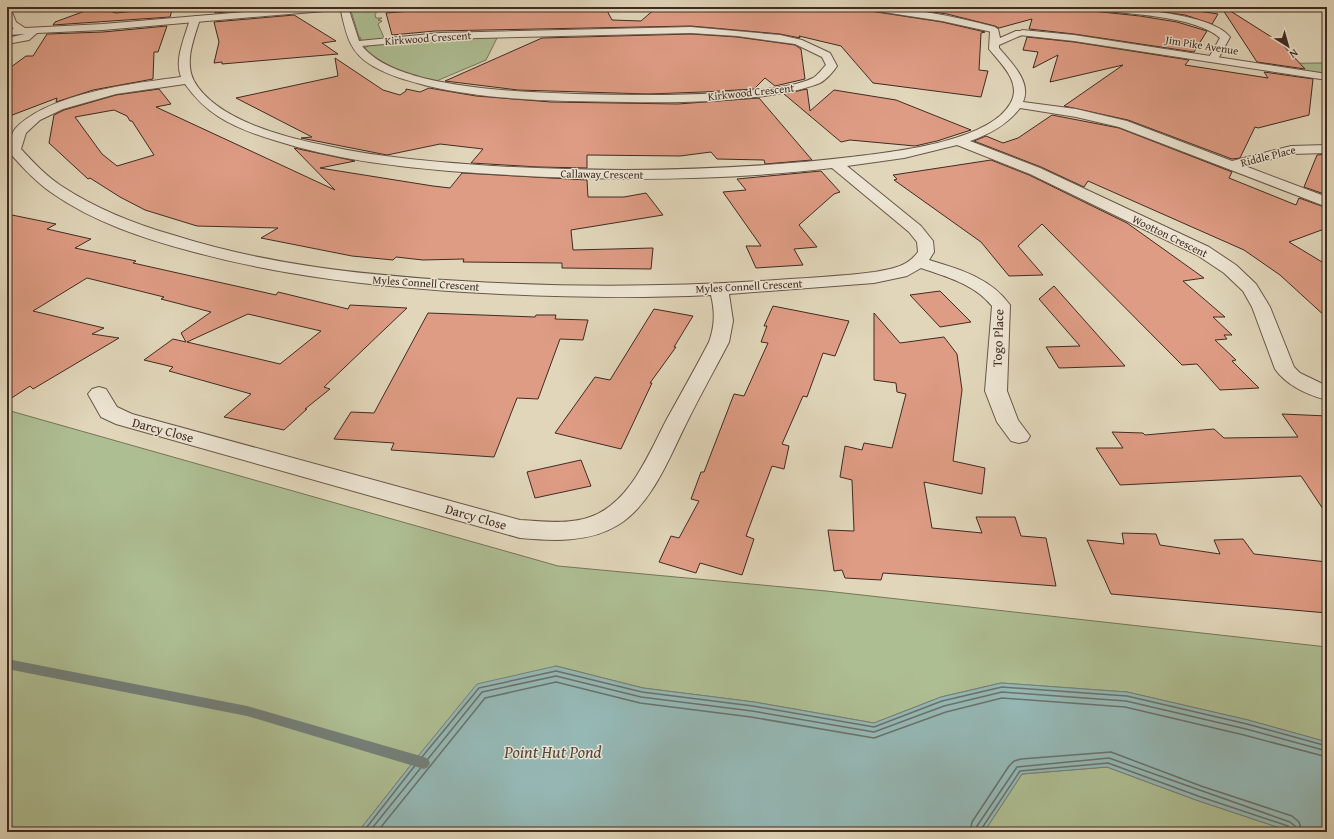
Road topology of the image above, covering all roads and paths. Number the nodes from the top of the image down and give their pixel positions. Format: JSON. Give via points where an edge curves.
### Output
{"nodes":[{"id":1,"x":336,"y":7,"type":"edge"},
{"id":2,"x":344,"y":7,"type":"edge"},
{"id":3,"x":870,"y":7,"type":"edge"},
{"id":4,"x":1092,"y":7,"type":"edge"},
{"id":5,"x":7,"y":13,"type":"edge"},
{"id":6,"x":195,"y":19,"type":"junction"},
{"id":7,"x":10,"y":24,"type":"edge"},
{"id":8,"x":995,"y":30,"type":"junction"},
{"id":9,"x":7,"y":32,"type":"edge"},
{"id":10,"x":24,"y":34,"type":"junction"},
{"id":11,"x":7,"y":42,"type":"edge"},
{"id":12,"x":355,"y":44,"type":"junction"},
{"id":13,"x":7,"y":46,"type":"edge"},
{"id":14,"x":1213,"y":59,"type":"junction"},
{"id":15,"x":1327,"y":77,"type":"edge"},
{"id":16,"x":187,"y":80,"type":"junction"},
{"id":17,"x":1016,"y":104,"type":"junction"},
{"id":18,"x":958,"y":140,"type":"junction"},
{"id":19,"x":1327,"y":149,"type":"edge"},
{"id":20,"x":12,"y":155,"type":"edge"},
{"id":21,"x":836,"y":163,"type":"junction"},
{"id":22,"x":1232,"y":165,"type":"junction"},
{"id":23,"x":1327,"y":202,"type":"edge"},
{"id":24,"x":920,"y":262,"type":"junction"},
{"id":25,"x":719,"y":289,"type":"junction"},
{"id":26,"x":1327,"y":393,"type":"edge"},
{"id":27,"x":98,"y":394,"type":"dead end"},
{"id":28,"x":1019,"y":436,"type":"dead end"}],
"edges":[{"from":1,"to":6,"type":"street"},
{"from":2,"to":12,"type":"street","name":"Kirkwood Crescent"},
{"from":3,"to":8,"type":"street","via":[[953,20]]},
{"from":4,"to":14,"type":"street","via":[[1174,18],[1216,29],[1225,37]]},
{"from":5,"to":7,"type":"street"},
{"from":6,"to":10,"type":"street"},
{"from":6,"to":16,"type":"street","via":[[185,58]]},
{"from":7,"to":10,"type":"street"},
{"from":8,"to":14,"type":"street","name":"Jim Pike Avenue","via":[[1021,29]]},
{"from":8,"to":17,"type":"street","via":[[994,49],[1013,70],[1019,81],[1020,93]]},
{"from":9,"to":10,"type":"street"},
{"from":10,"to":11,"type":"street"},
{"from":10,"to":13,"type":"street"},
{"from":12,"to":12,"type":"street","name":"Kirkwood Crescent","via":[[440,36],[691,30],[798,42],[826,55],[832,66],[827,75],[818,81],[779,91],[674,98],[555,97],[472,90],[427,82],[382,66],[367,58]]},
{"from":14,"to":15,"type":"street","name":"Jim Pike Avenue"},
{"from":16,"to":20,"type":"street","name":"Myles Connell Crescent","via":[[112,91],[65,104],[30,122],[19,133]]},
{"from":16,"to":21,"type":"street","name":"Callaway Crescent","via":[[197,94],[213,107],[250,127],[303,144],[370,158],[436,166],[618,175],[731,172]]},
{"from":17,"to":18,"type":"street","name":"Callaway Crescent","via":[[1009,114],[994,125]]},
{"from":17,"to":22,"type":"street","via":[[1123,124]]},
{"from":18,"to":21,"type":"street","name":"Callaway Crescent","via":[[908,153]]},
{"from":18,"to":26,"type":"street","name":"Wootton Crescent","via":[[1049,178],[1203,251],[1230,269],[1250,288],[1261,307],[1285,369],[1298,379]]},
{"from":19,"to":22,"type":"street","name":"Riddle Place","via":[[1286,150]]},
{"from":20,"to":25,"type":"street","name":"Myles Connell Crescent","via":[[67,196],[106,216],[182,244],[244,259],[352,277],[478,287],[575,291]]},
{"from":21,"to":24,"type":"street","via":[[915,229],[925,241],[926,252]]},
{"from":22,"to":23,"type":"street"},
{"from":24,"to":25,"type":"street","name":"Myles Connell Crescent","via":[[903,271],[880,277]]},
{"from":24,"to":28,"type":"street","name":"Togo Place","via":[[983,286],[1001,305],[996,391],[1008,422]]},
{"from":25,"to":27,"type":"street","name":"Darcy Close","via":[[725,326],[719,342],[640,489],[622,510],[593,526],[557,532],[520,529],[124,419],[109,412]]}]}
